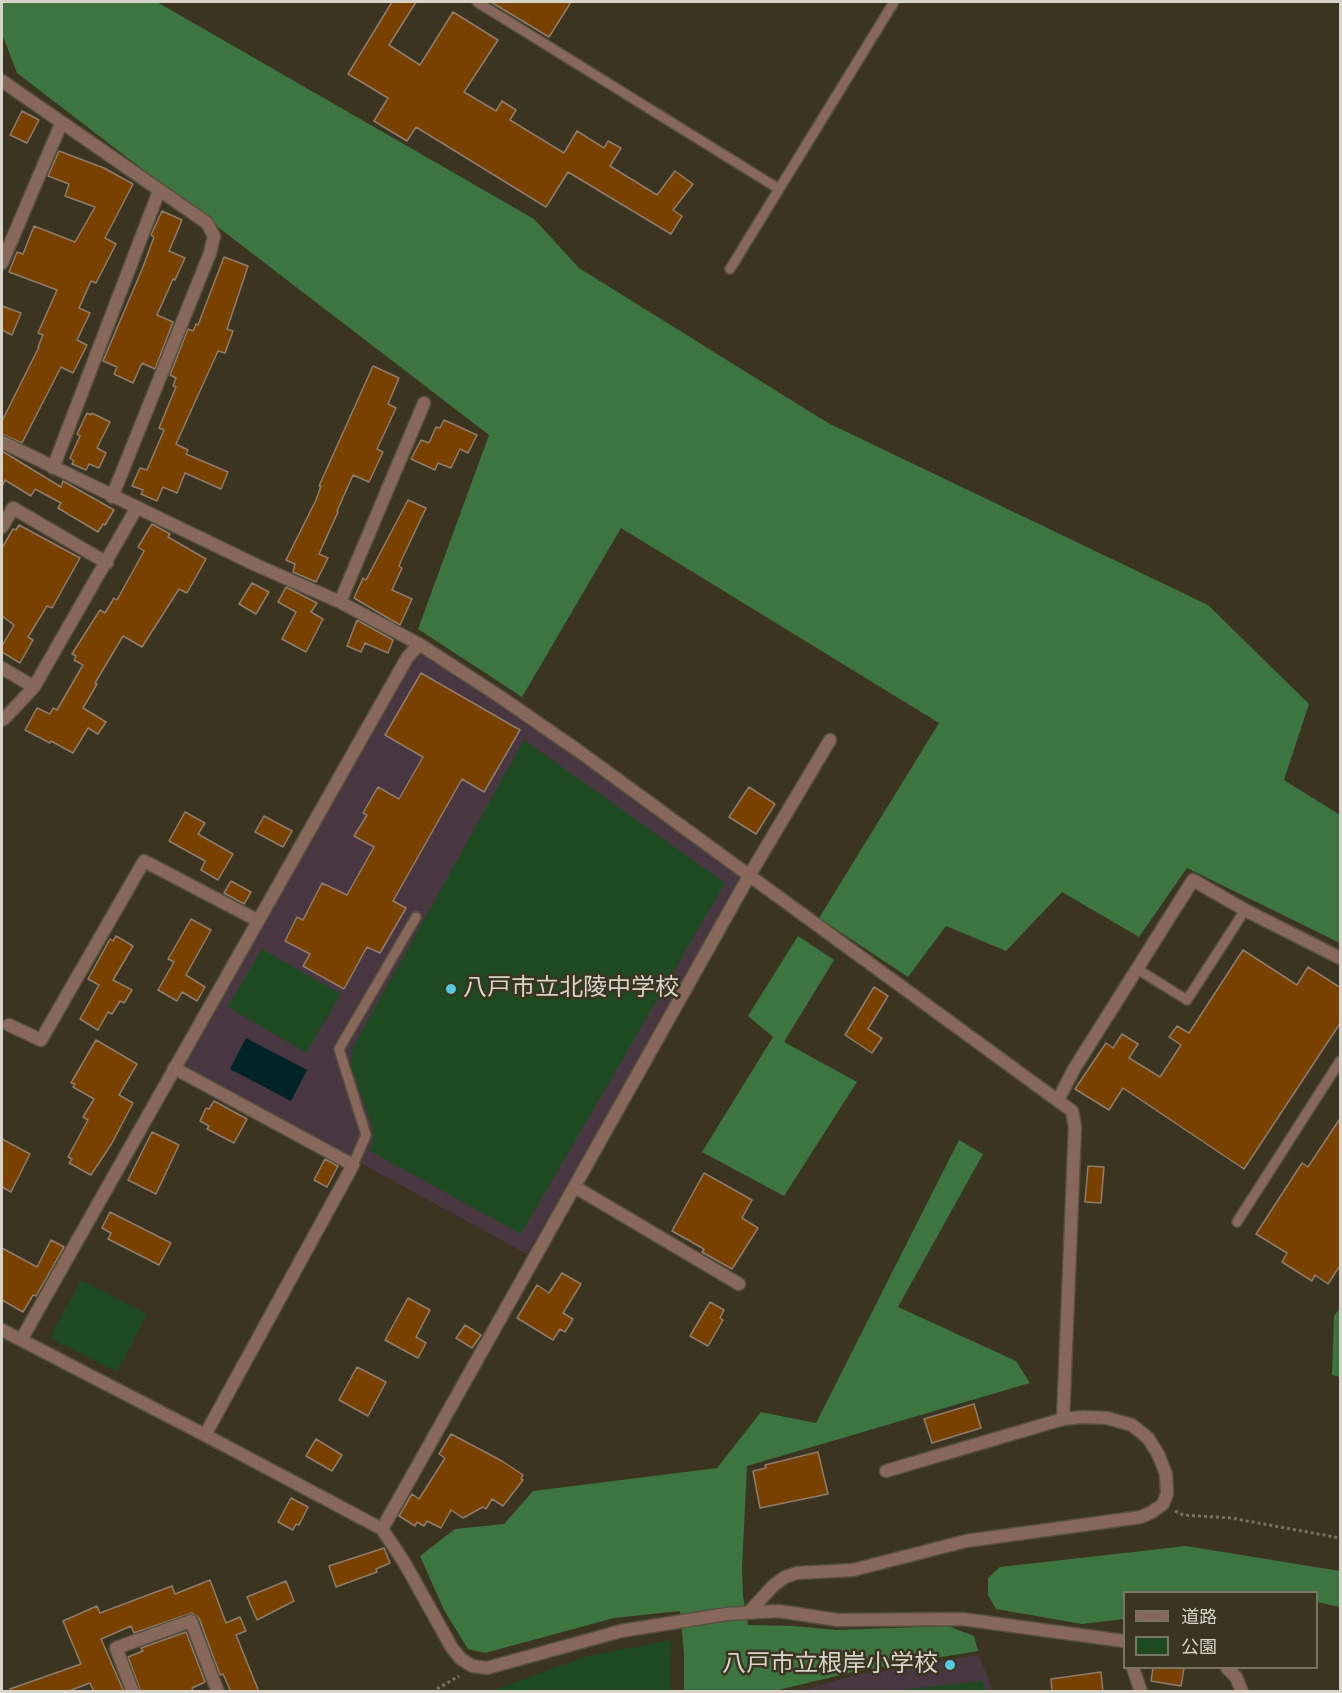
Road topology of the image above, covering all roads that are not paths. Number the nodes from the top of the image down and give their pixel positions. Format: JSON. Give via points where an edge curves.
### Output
{"nodes":[{"id":1,"x":477,"y":2,"type":"edge"},
{"id":2,"x":894,"y":2,"type":"edge"},
{"id":3,"x":2,"y":81,"type":"edge"},
{"id":4,"x":61,"y":124,"type":"junction"},
{"id":5,"x":779,"y":189,"type":"junction"},
{"id":6,"x":159,"y":191,"type":"junction"},
{"id":7,"x":2,"y":263,"type":"edge"},
{"id":8,"x":730,"y":269,"type":"dead end"},
{"id":9,"x":424,"y":403,"type":"dead end"},
{"id":10,"x":2,"y":442,"type":"edge"},
{"id":11,"x":53,"y":468,"type":"junction"},
{"id":12,"x":112,"y":497,"type":"junction"},
{"id":13,"x":136,"y":509,"type":"junction"},
{"id":14,"x":2,"y":527,"type":"edge"},
{"id":15,"x":107,"y":563,"type":"junction"},
{"id":16,"x":340,"y":602,"type":"junction"},
{"id":17,"x":419,"y":644,"type":"junction"},
{"id":18,"x":2,"y":668,"type":"edge"},
{"id":19,"x":34,"y":687,"type":"junction"},
{"id":20,"x":2,"y":720,"type":"edge"},
{"id":21,"x":830,"y":740,"type":"dead end"},
{"id":22,"x":749,"y":876,"type":"junction"},
{"id":23,"x":1245,"y":910,"type":"junction"},
{"id":24,"x":416,"y":917,"type":"dead end"},
{"id":25,"x":257,"y":920,"type":"junction"},
{"id":26,"x":1341,"y":958,"type":"edge"},
{"id":27,"x":1137,"y":969,"type":"junction"},
{"id":28,"x":9,"y":1025,"type":"dead end"},
{"id":29,"x":1341,"y":1061,"type":"edge"},
{"id":30,"x":174,"y":1068,"type":"junction"},
{"id":31,"x":1058,"y":1100,"type":"junction"},
{"id":32,"x":353,"y":1165,"type":"junction"},
{"id":33,"x":575,"y":1187,"type":"junction"},
{"id":34,"x":1237,"y":1222,"type":"dead end"},
{"id":35,"x":739,"y":1284,"type":"dead end"},
{"id":36,"x":2,"y":1330,"type":"edge"},
{"id":37,"x":21,"y":1340,"type":"junction"},
{"id":38,"x":1063,"y":1419,"type":"junction"},
{"id":39,"x":205,"y":1435,"type":"junction"},
{"id":40,"x":886,"y":1471,"type":"dead end"},
{"id":41,"x":382,"y":1529,"type":"junction"},
{"id":42,"x":748,"y":1613,"type":"junction"},
{"id":43,"x":1123,"y":1644,"type":"edge"},
{"id":44,"x":1133,"y":1669,"type":"edge"},
{"id":45,"x":1228,"y":1669,"type":"edge"},
{"id":46,"x":133,"y":1692,"type":"edge"},
{"id":47,"x":218,"y":1692,"type":"edge"},
{"id":48,"x":1141,"y":1692,"type":"edge"},
{"id":49,"x":1242,"y":1692,"type":"edge"}],
"edges":[{"from":1,"to":5,"type":"lane"},
{"from":2,"to":5,"type":"lane"},
{"from":3,"to":4,"type":"street"},
{"from":4,"to":6,"type":"street"},
{"from":4,"to":7,"type":"street"},
{"from":5,"to":8,"type":"lane"},
{"from":6,"to":11,"type":"street"},
{"from":6,"to":12,"type":"street","via":[[207,223],[214,236]]},
{"from":9,"to":16,"type":"street"},
{"from":10,"to":11,"type":"street"},
{"from":11,"to":12,"type":"street"},
{"from":12,"to":13,"type":"street"},
{"from":13,"to":15,"type":"street"},
{"from":13,"to":16,"type":"street"},
{"from":14,"to":15,"type":"street","via":[[13,508]]},
{"from":15,"to":19,"type":"street"},
{"from":16,"to":17,"type":"street"},
{"from":17,"to":22,"type":"street","via":[[580,752]]},
{"from":17,"to":25,"type":"street","via":[[407,658]]},
{"from":18,"to":19,"type":"street"},
{"from":19,"to":20,"type":"street"},
{"from":21,"to":22,"type":"street"},
{"from":22,"to":31,"type":"street"},
{"from":22,"to":33,"type":"street"},
{"from":23,"to":26,"type":"street"},
{"from":23,"to":27,"type":"street","via":[[1193,880]]},
{"from":23,"to":27,"type":"lane","via":[[1187,1000]]},
{"from":24,"to":32,"type":"lane","via":[[339,1049],[366,1135]]},
{"from":25,"to":28,"type":"street","via":[[144,861],[41,1040]]},
{"from":25,"to":30,"type":"street"},
{"from":27,"to":31,"type":"street"},
{"from":29,"to":34,"type":"lane"},
{"from":30,"to":32,"type":"street"},
{"from":30,"to":37,"type":"street"},
{"from":31,"to":38,"type":"street","via":[[1072,1111],[1075,1126]]},
{"from":32,"to":39,"type":"street"},
{"from":33,"to":35,"type":"street"},
{"from":33,"to":41,"type":"street"},
{"from":36,"to":37,"type":"street"},
{"from":37,"to":39,"type":"street"},
{"from":38,"to":40,"type":"street"},
{"from":38,"to":42,"type":"street","via":[[1107,1418],[1132,1425],[1153,1446],[1166,1474],[1163,1504],[1141,1517],[966,1540],[853,1570],[797,1573],[774,1585]]},
{"from":39,"to":41,"type":"street"},
{"from":41,"to":42,"type":"street","via":[[452,1648],[472,1666],[488,1668],[621,1630]]},
{"from":42,"to":43,"type":"street","via":[[778,1611],[838,1620],[962,1619]]},
{"from":44,"to":48,"type":"street"},
{"from":45,"to":49,"type":"street"},
{"from":46,"to":47,"type":"street","via":[[116,1648],[191,1621]]}]}
